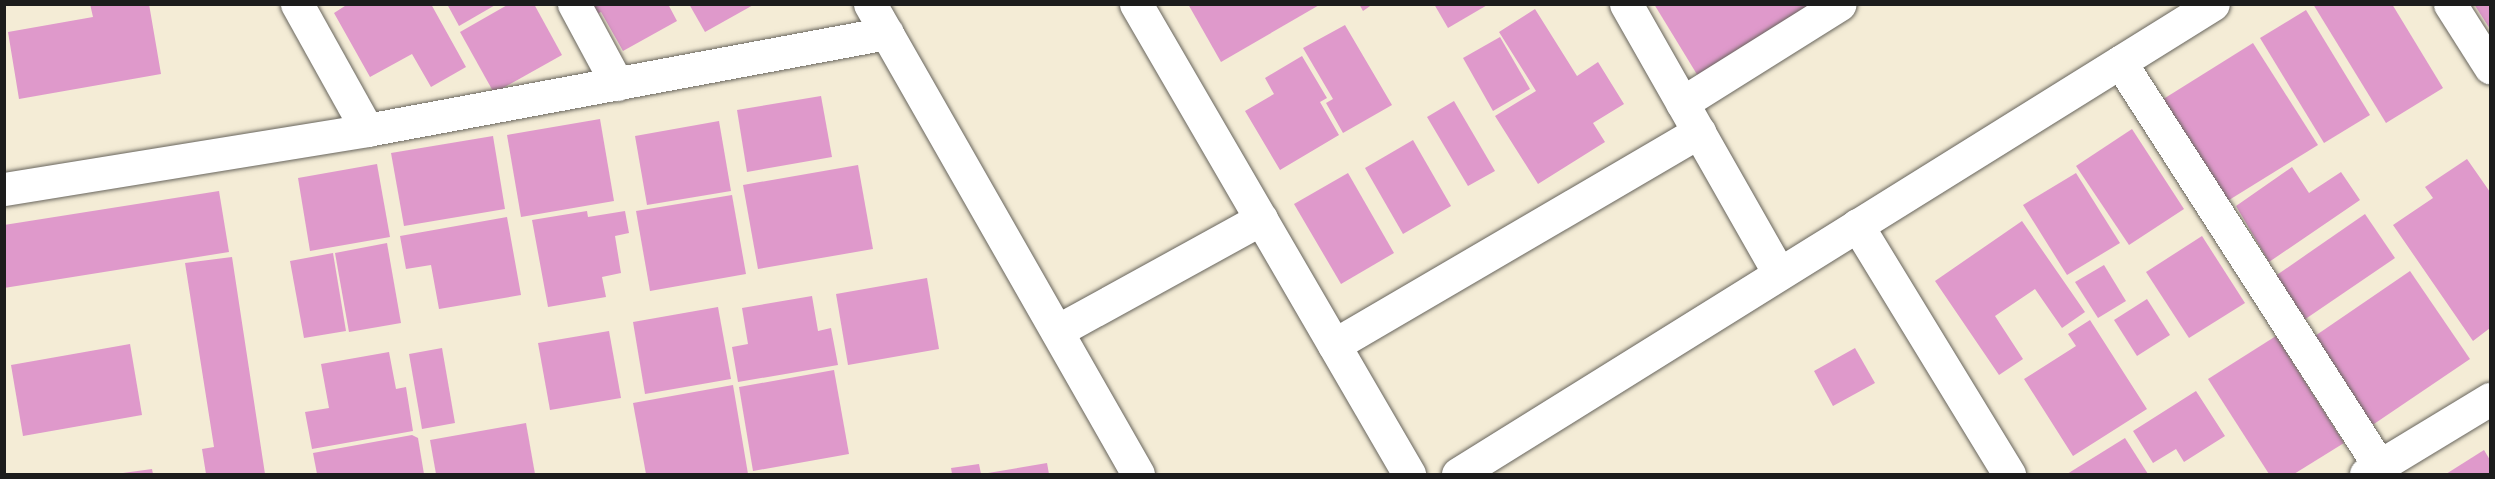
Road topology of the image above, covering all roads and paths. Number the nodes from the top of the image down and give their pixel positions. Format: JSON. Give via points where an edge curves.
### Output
{"nodes":[{"id":1,"x":297,"y":4,"type":"edge"},
{"id":2,"x":574,"y":4,"type":"edge"},
{"id":3,"x":870,"y":4,"type":"edge"},
{"id":4,"x":1136,"y":4,"type":"edge"},
{"id":5,"x":1626,"y":4,"type":"edge"},
{"id":6,"x":1840,"y":4,"type":"edge"},
{"id":7,"x":2213,"y":4,"type":"edge"},
{"id":8,"x":2450,"y":4,"type":"edge"},
{"id":9,"x":886,"y":33,"type":"junction"},
{"id":10,"x":2120,"y":62,"type":"junction"},
{"id":11,"x":2490,"y":67,"type":"edge"},
{"id":12,"x":617,"y":84,"type":"junction"},
{"id":13,"x":1682,"y":103,"type":"junction"},
{"id":14,"x":367,"y":130,"type":"junction"},
{"id":15,"x":1699,"y":132,"type":"junction"},
{"id":16,"x":4,"y":189,"type":"edge"},
{"id":17,"x":1260,"y":219,"type":"junction"},
{"id":18,"x":1857,"y":225,"type":"junction"},
{"id":19,"x":1779,"y":273,"type":"junction"},
{"id":20,"x":1057,"y":331,"type":"junction"},
{"id":21,"x":1334,"y":345,"type":"junction"},
{"id":22,"x":2490,"y":399,"type":"edge"},
{"id":23,"x":2377,"y":472,"type":"edge"},
{"id":24,"x":1138,"y":474,"type":"edge"},
{"id":25,"x":1409,"y":474,"type":"edge"},
{"id":26,"x":1458,"y":474,"type":"edge"},
{"id":27,"x":2009,"y":474,"type":"edge"}],
"edges":[{"from":1,"to":14,"type":"street"},
{"from":2,"to":12,"type":"street"},
{"from":3,"to":9,"type":"street"},
{"from":4,"to":17,"type":"street"},
{"from":5,"to":13,"type":"street"},
{"from":6,"to":13,"type":"street"},
{"from":7,"to":10,"type":"street"},
{"from":8,"to":11,"type":"street"},
{"from":9,"to":12,"type":"street"},
{"from":9,"to":20,"type":"street"},
{"from":10,"to":18,"type":"street"},
{"from":10,"to":23,"type":"street"},
{"from":12,"to":14,"type":"street"},
{"from":13,"to":15,"type":"street"},
{"from":14,"to":16,"type":"street"},
{"from":15,"to":19,"type":"street"},
{"from":15,"to":21,"type":"street"},
{"from":17,"to":20,"type":"street"},
{"from":17,"to":21,"type":"street"},
{"from":18,"to":19,"type":"street"},
{"from":18,"to":27,"type":"street"},
{"from":19,"to":26,"type":"street"},
{"from":20,"to":24,"type":"street"},
{"from":21,"to":25,"type":"street"},
{"from":22,"to":23,"type":"street"}]}
